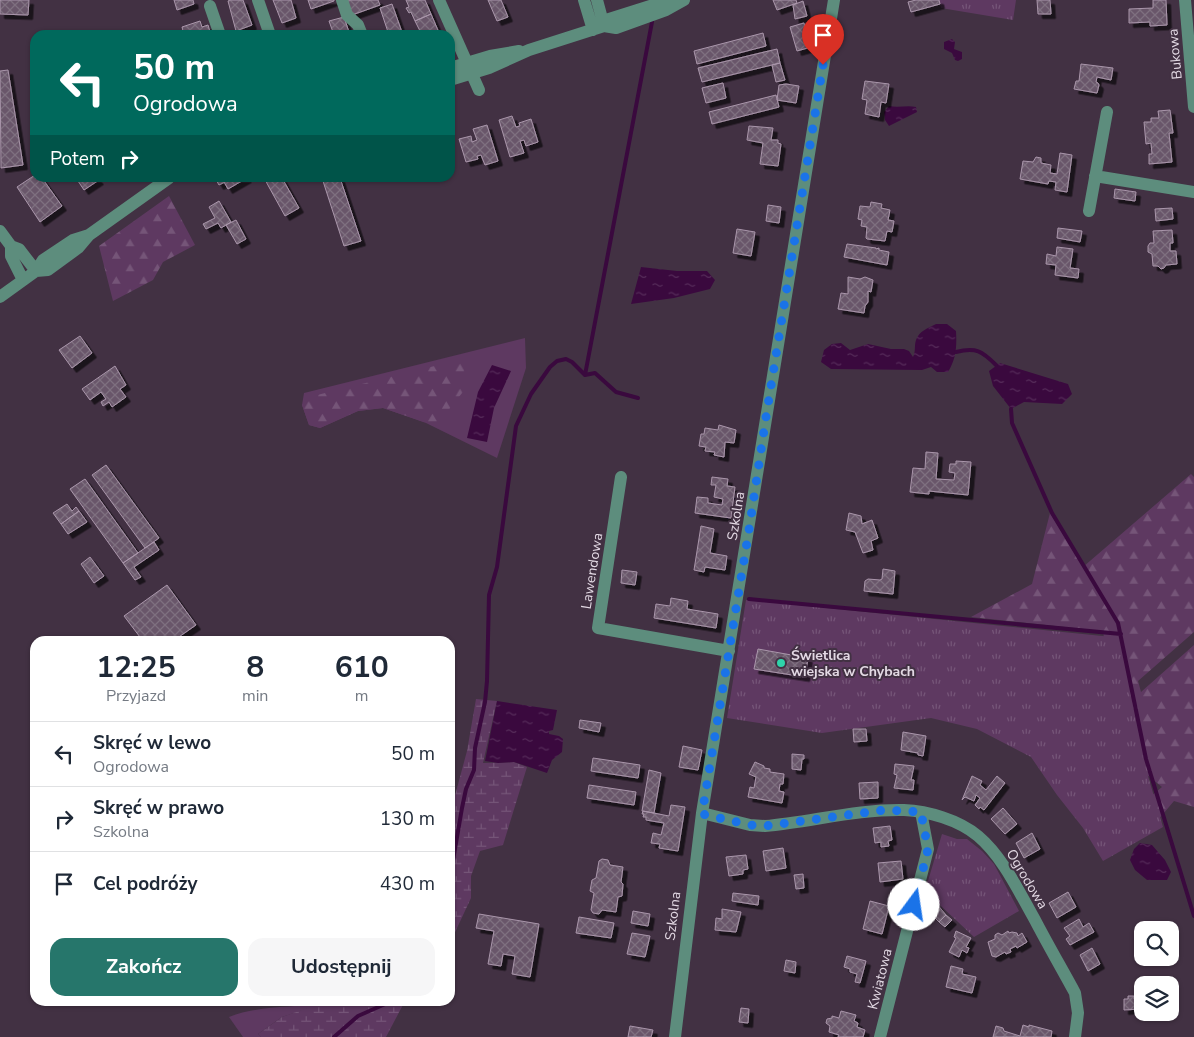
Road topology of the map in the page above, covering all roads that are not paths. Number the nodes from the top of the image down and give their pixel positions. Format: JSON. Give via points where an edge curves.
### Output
{"nodes":[{"id":1,"x":258,"y":0,"type":"edge"},
{"id":2,"x":342,"y":0,"type":"edge"},
{"id":3,"x":439,"y":0,"type":"edge"},
{"id":4,"x":584,"y":0,"type":"edge"},
{"id":5,"x":596,"y":0,"type":"edge"},
{"id":6,"x":669,"y":0,"type":"edge"},
{"id":7,"x":684,"y":0,"type":"edge"},
{"id":8,"x":834,"y":0,"type":"edge"},
{"id":9,"x":1185,"y":0,"type":"edge"},
{"id":10,"x":210,"y":6,"type":"dead end"},
{"id":11,"x":598,"y":28,"type":"junction"},
{"id":12,"x":218,"y":30,"type":"edge"},
{"id":13,"x":268,"y":30,"type":"edge"},
{"id":14,"x":360,"y":30,"type":"edge"},
{"id":15,"x":453,"y":30,"type":"edge"},
{"id":16,"x":455,"y":35,"type":"edge"},
{"id":17,"x":455,"y":68,"type":"edge"},
{"id":18,"x":470,"y":68,"type":"junction"},
{"id":19,"x":455,"y":77,"type":"edge"},
{"id":20,"x":479,"y":90,"type":"dead end"},
{"id":21,"x":1194,"y":106,"type":"edge"},
{"id":22,"x":1107,"y":112,"type":"dead end"},
{"id":23,"x":1095,"y":176,"type":"junction"},
{"id":24,"x":163,"y":182,"type":"edge"},
{"id":25,"x":1194,"y":192,"type":"edge"},
{"id":26,"x":1089,"y":211,"type":"dead end"},
{"id":27,"x":0,"y":231,"type":"edge"},
{"id":28,"x":11,"y":246,"type":"junction"},
{"id":29,"x":36,"y":271,"type":"junction"},
{"id":30,"x":23,"y":280,"type":"junction"},
{"id":31,"x":0,"y":297,"type":"edge"},
{"id":32,"x":621,"y":477,"type":"dead end"},
{"id":33,"x":729,"y":651,"type":"junction"},
{"id":34,"x":921,"y":812,"type":"junction"},
{"id":35,"x":702,"y":814,"type":"junction"},
{"id":36,"x":675,"y":1037,"type":"edge"},
{"id":37,"x":880,"y":1037,"type":"edge"},
{"id":38,"x":1075,"y":1037,"type":"edge"}],
"edges":[{"from":1,"to":13,"type":"street"},
{"from":2,"to":14,"type":"street","via":[[347,15]]},
{"from":3,"to":15,"type":"street"},
{"from":4,"to":11,"type":"street"},
{"from":5,"to":11,"type":"street"},
{"from":6,"to":11,"type":"street","via":[[609,18]]},
{"from":7,"to":11,"type":"street","via":[[616,28]]},
{"from":8,"to":33,"type":"street","name":"Szkolna"},
{"from":9,"to":21,"type":"street","name":"Bukowa"},
{"from":10,"to":12,"type":"street"},
{"from":11,"to":18,"type":"street","via":[[529,50],[499,54]]},
{"from":16,"to":18,"type":"street"},
{"from":17,"to":18,"type":"street"},
{"from":18,"to":19,"type":"street"},
{"from":18,"to":20,"type":"street"},
{"from":22,"to":23,"type":"street"},
{"from":23,"to":25,"type":"street"},
{"from":23,"to":26,"type":"street"},
{"from":24,"to":29,"type":"street","via":[[89,234],[63,246],[43,260]]},
{"from":27,"to":28,"type":"street"},
{"from":28,"to":29,"type":"street","via":[[19,250]]},
{"from":28,"to":30,"type":"street","via":[[11,256]]},
{"from":29,"to":30,"type":"street"},
{"from":30,"to":31,"type":"street"},
{"from":32,"to":33,"type":"street","name":"Lawendowa","via":[[598,628]]},
{"from":33,"to":35,"type":"street","name":"Szkolna"},
{"from":34,"to":35,"type":"street","name":"Ogrodowa","via":[[885,810],[765,826]]},
{"from":34,"to":37,"type":"street","name":"Kwiatowa","via":[[928,849]]},
{"from":34,"to":38,"type":"street","name":"Ogrodowa","via":[[961,825],[978,836],[1001,862],[1075,993],[1078,1014]]},
{"from":35,"to":36,"type":"street","name":"Szkolna"}]}
